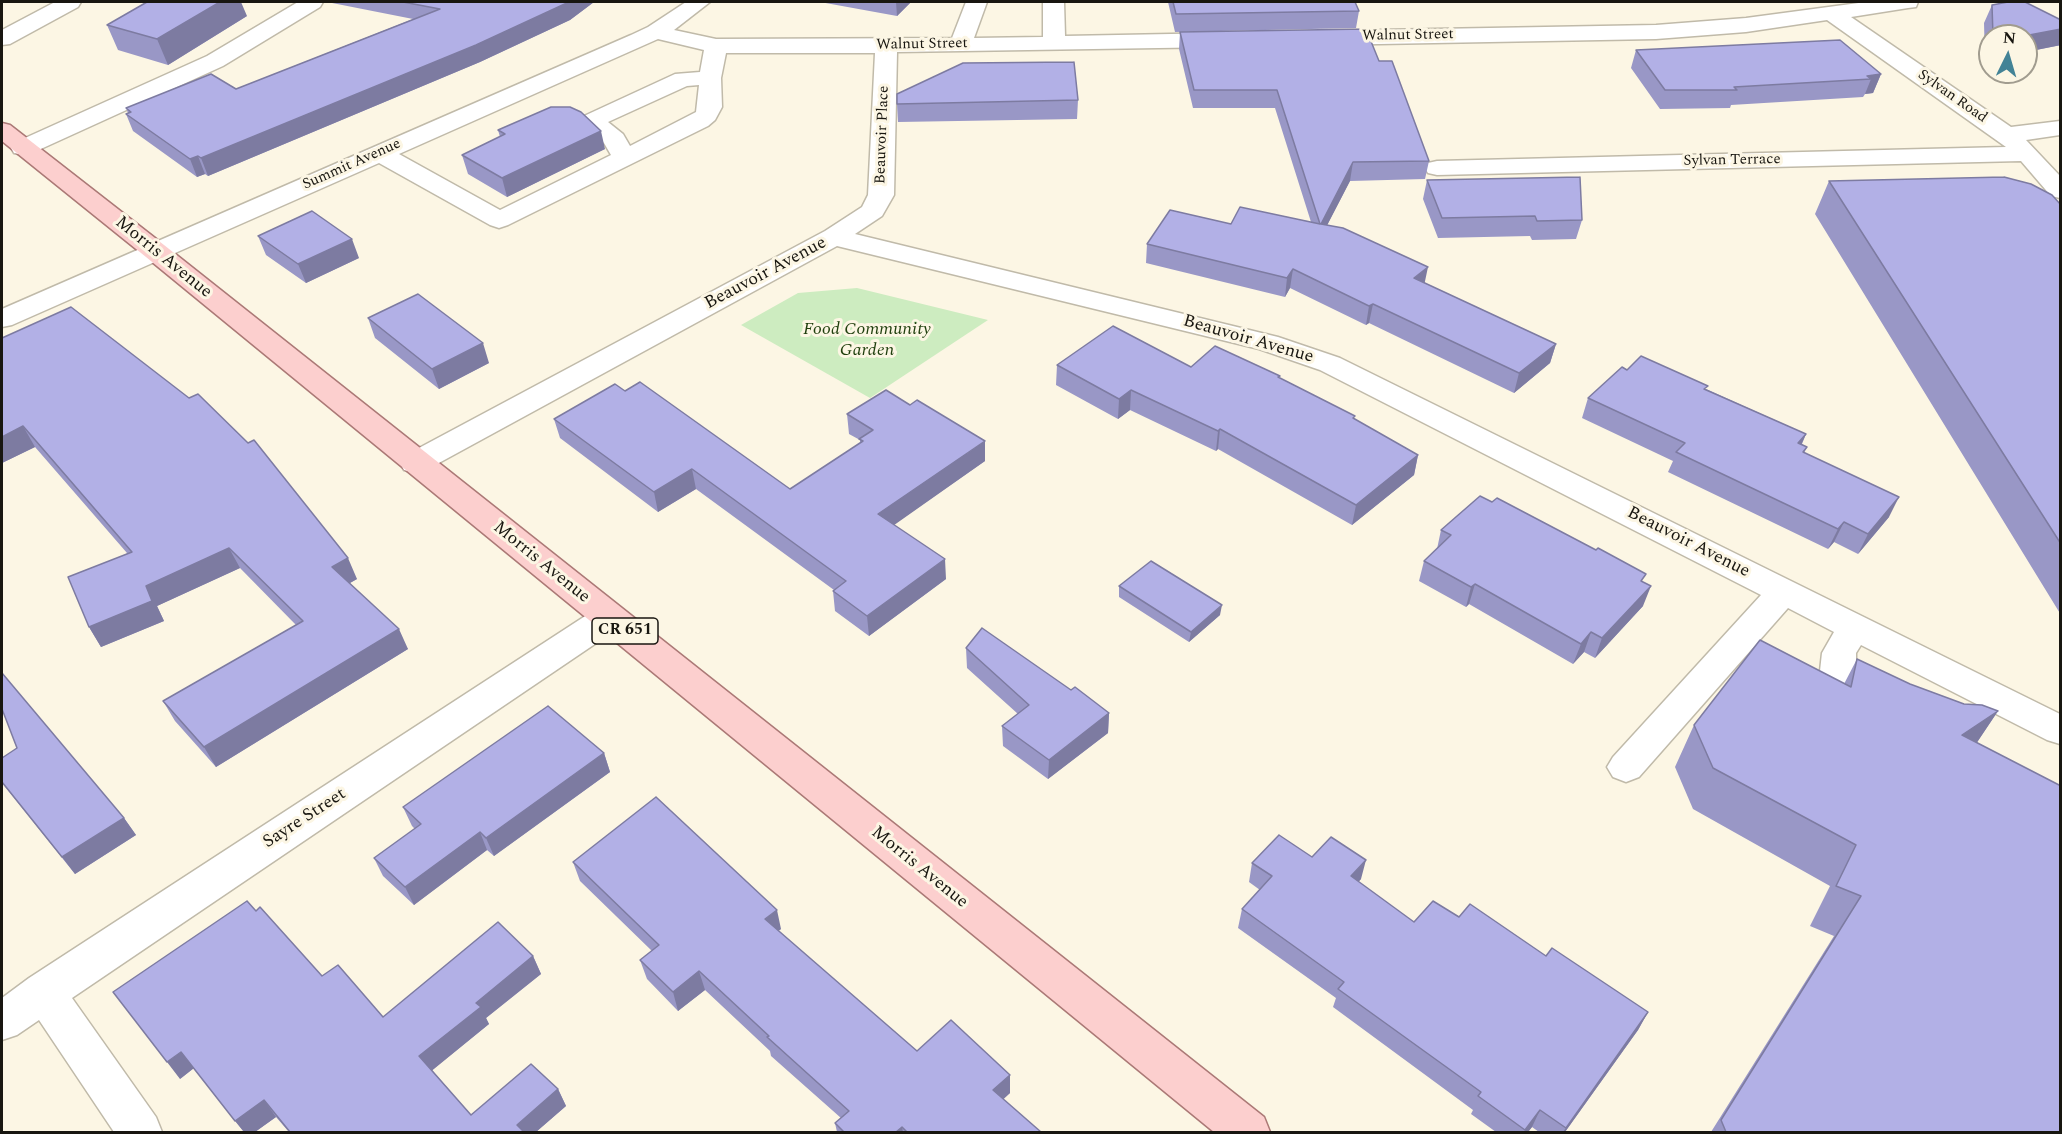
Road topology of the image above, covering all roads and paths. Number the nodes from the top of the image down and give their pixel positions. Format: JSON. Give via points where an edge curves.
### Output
{"nodes":[{"id":1,"x":70,"y":2,"type":"edge"},
{"id":2,"x":312,"y":2,"type":"edge"},
{"id":3,"x":699,"y":2,"type":"edge"},
{"id":4,"x":976,"y":2,"type":"edge"},
{"id":5,"x":1053,"y":2,"type":"edge"},
{"id":6,"x":1908,"y":2,"type":"edge"},
{"id":7,"x":1833,"y":14,"type":"junction"},
{"id":8,"x":656,"y":32,"type":"junction"},
{"id":9,"x":1302,"y":38,"type":"edge"},
{"id":10,"x":2,"y":39,"type":"edge"},
{"id":11,"x":1243,"y":39,"type":"edge"},
{"id":12,"x":1054,"y":43,"type":"junction"},
{"id":13,"x":960,"y":45,"type":"junction"},
{"id":14,"x":716,"y":46,"type":"junction"},
{"id":15,"x":886,"y":46,"type":"junction"},
{"id":16,"x":710,"y":78,"type":"junction"},
{"id":17,"x":2061,"y":128,"type":"edge"},
{"id":18,"x":2006,"y":135,"type":"junction"},
{"id":19,"x":12,"y":139,"type":"edge"},
{"id":20,"x":380,"y":153,"type":"junction"},
{"id":21,"x":2028,"y":154,"type":"junction"},
{"id":22,"x":625,"y":158,"type":"junction"},
{"id":23,"x":1437,"y":168,"type":"dead end"},
{"id":24,"x":2061,"y":191,"type":"edge"},
{"id":25,"x":834,"y":237,"type":"junction"},
{"id":26,"x":155,"y":251,"type":"junction"},
{"id":27,"x":2,"y":319,"type":"edge"},
{"id":28,"x":415,"y":463,"type":"junction"},
{"id":29,"x":1784,"y":591,"type":"junction"},
{"id":30,"x":608,"y":618,"type":"junction"},
{"id":31,"x":1855,"y":626,"type":"junction"},
{"id":32,"x":1909,"y":718,"type":"edge"},
{"id":33,"x":2061,"y":730,"type":"edge"},
{"id":34,"x":1626,"y":767,"type":"dead end"},
{"id":35,"x":44,"y":991,"type":"junction"},
{"id":36,"x":2,"y":1020,"type":"edge"},
{"id":37,"x":140,"y":1132,"type":"edge"},
{"id":38,"x":1248,"y":1132,"type":"edge"}],
"edges":[{"from":1,"to":10,"type":"street"},
{"from":2,"to":19,"type":"street","via":[[215,61]]},
{"from":3,"to":8,"type":"street","name":"Summit Avenue"},
{"from":4,"to":13,"type":"street"},
{"from":5,"to":12,"type":"street"},
{"from":6,"to":7,"type":"street","name":"Walnut Street"},
{"from":7,"to":9,"type":"street","name":"Walnut Street","via":[[1656,32]]},
{"from":7,"to":18,"type":"street","name":"Sylvan Road"},
{"from":8,"to":14,"type":"street","name":"Walnut Street"},
{"from":8,"to":20,"type":"street","name":"Summit Avenue"},
{"from":11,"to":12,"type":"street","name":"Walnut Street"},
{"from":12,"to":13,"type":"street","name":"Walnut Street"},
{"from":13,"to":15,"type":"street","name":"Walnut Street"},
{"from":14,"to":15,"type":"street","name":"Walnut Street"},
{"from":14,"to":16,"type":"street"},
{"from":15,"to":25,"type":"street","name":"Beauvoir Place","via":[[881,195],[873,211]]},
{"from":16,"to":22,"type":"street","via":[[707,115]]},
{"from":16,"to":22,"type":"street","via":[[683,80],[592,121],[614,139]]},
{"from":17,"to":18,"type":"street"},
{"from":18,"to":21,"type":"street","name":"Sylvan Road"},
{"from":19,"to":26,"type":"main road","name":"Morris Avenue","number":"CR 651"},
{"from":20,"to":22,"type":"street","via":[[499,220]]},
{"from":20,"to":26,"type":"street","name":"Summit Avenue"},
{"from":21,"to":23,"type":"street","name":"Sylvan Terrace"},
{"from":21,"to":24,"type":"street","name":"Sylvan Road"},
{"from":25,"to":28,"type":"street","name":"Beauvoir Avenue"},
{"from":25,"to":29,"type":"street","name":"Beauvoir Avenue","via":[[1298,352],[1365,381]]},
{"from":26,"to":27,"type":"street","name":"Summit Avenue"},
{"from":26,"to":28,"type":"main road","name":"Morris Avenue","number":"CR 651"},
{"from":28,"to":30,"type":"main road","name":"Morris Avenue","number":"CR 651"},
{"from":29,"to":31,"type":"street","name":"Beauvoir Avenue"},
{"from":29,"to":34,"type":"street"},
{"from":30,"to":35,"type":"street","name":"Sayre Street"},
{"from":30,"to":38,"type":"main road","name":"Morris Avenue","number":"CR 651"},
{"from":31,"to":32,"type":"street","via":[[1839,653],[1838,671],[1848,686]]},
{"from":31,"to":33,"type":"street","name":"Beauvoir Avenue","via":[[1985,709]]},
{"from":35,"to":36,"type":"street","name":"Sayre Street"},
{"from":35,"to":37,"type":"street"}]}
